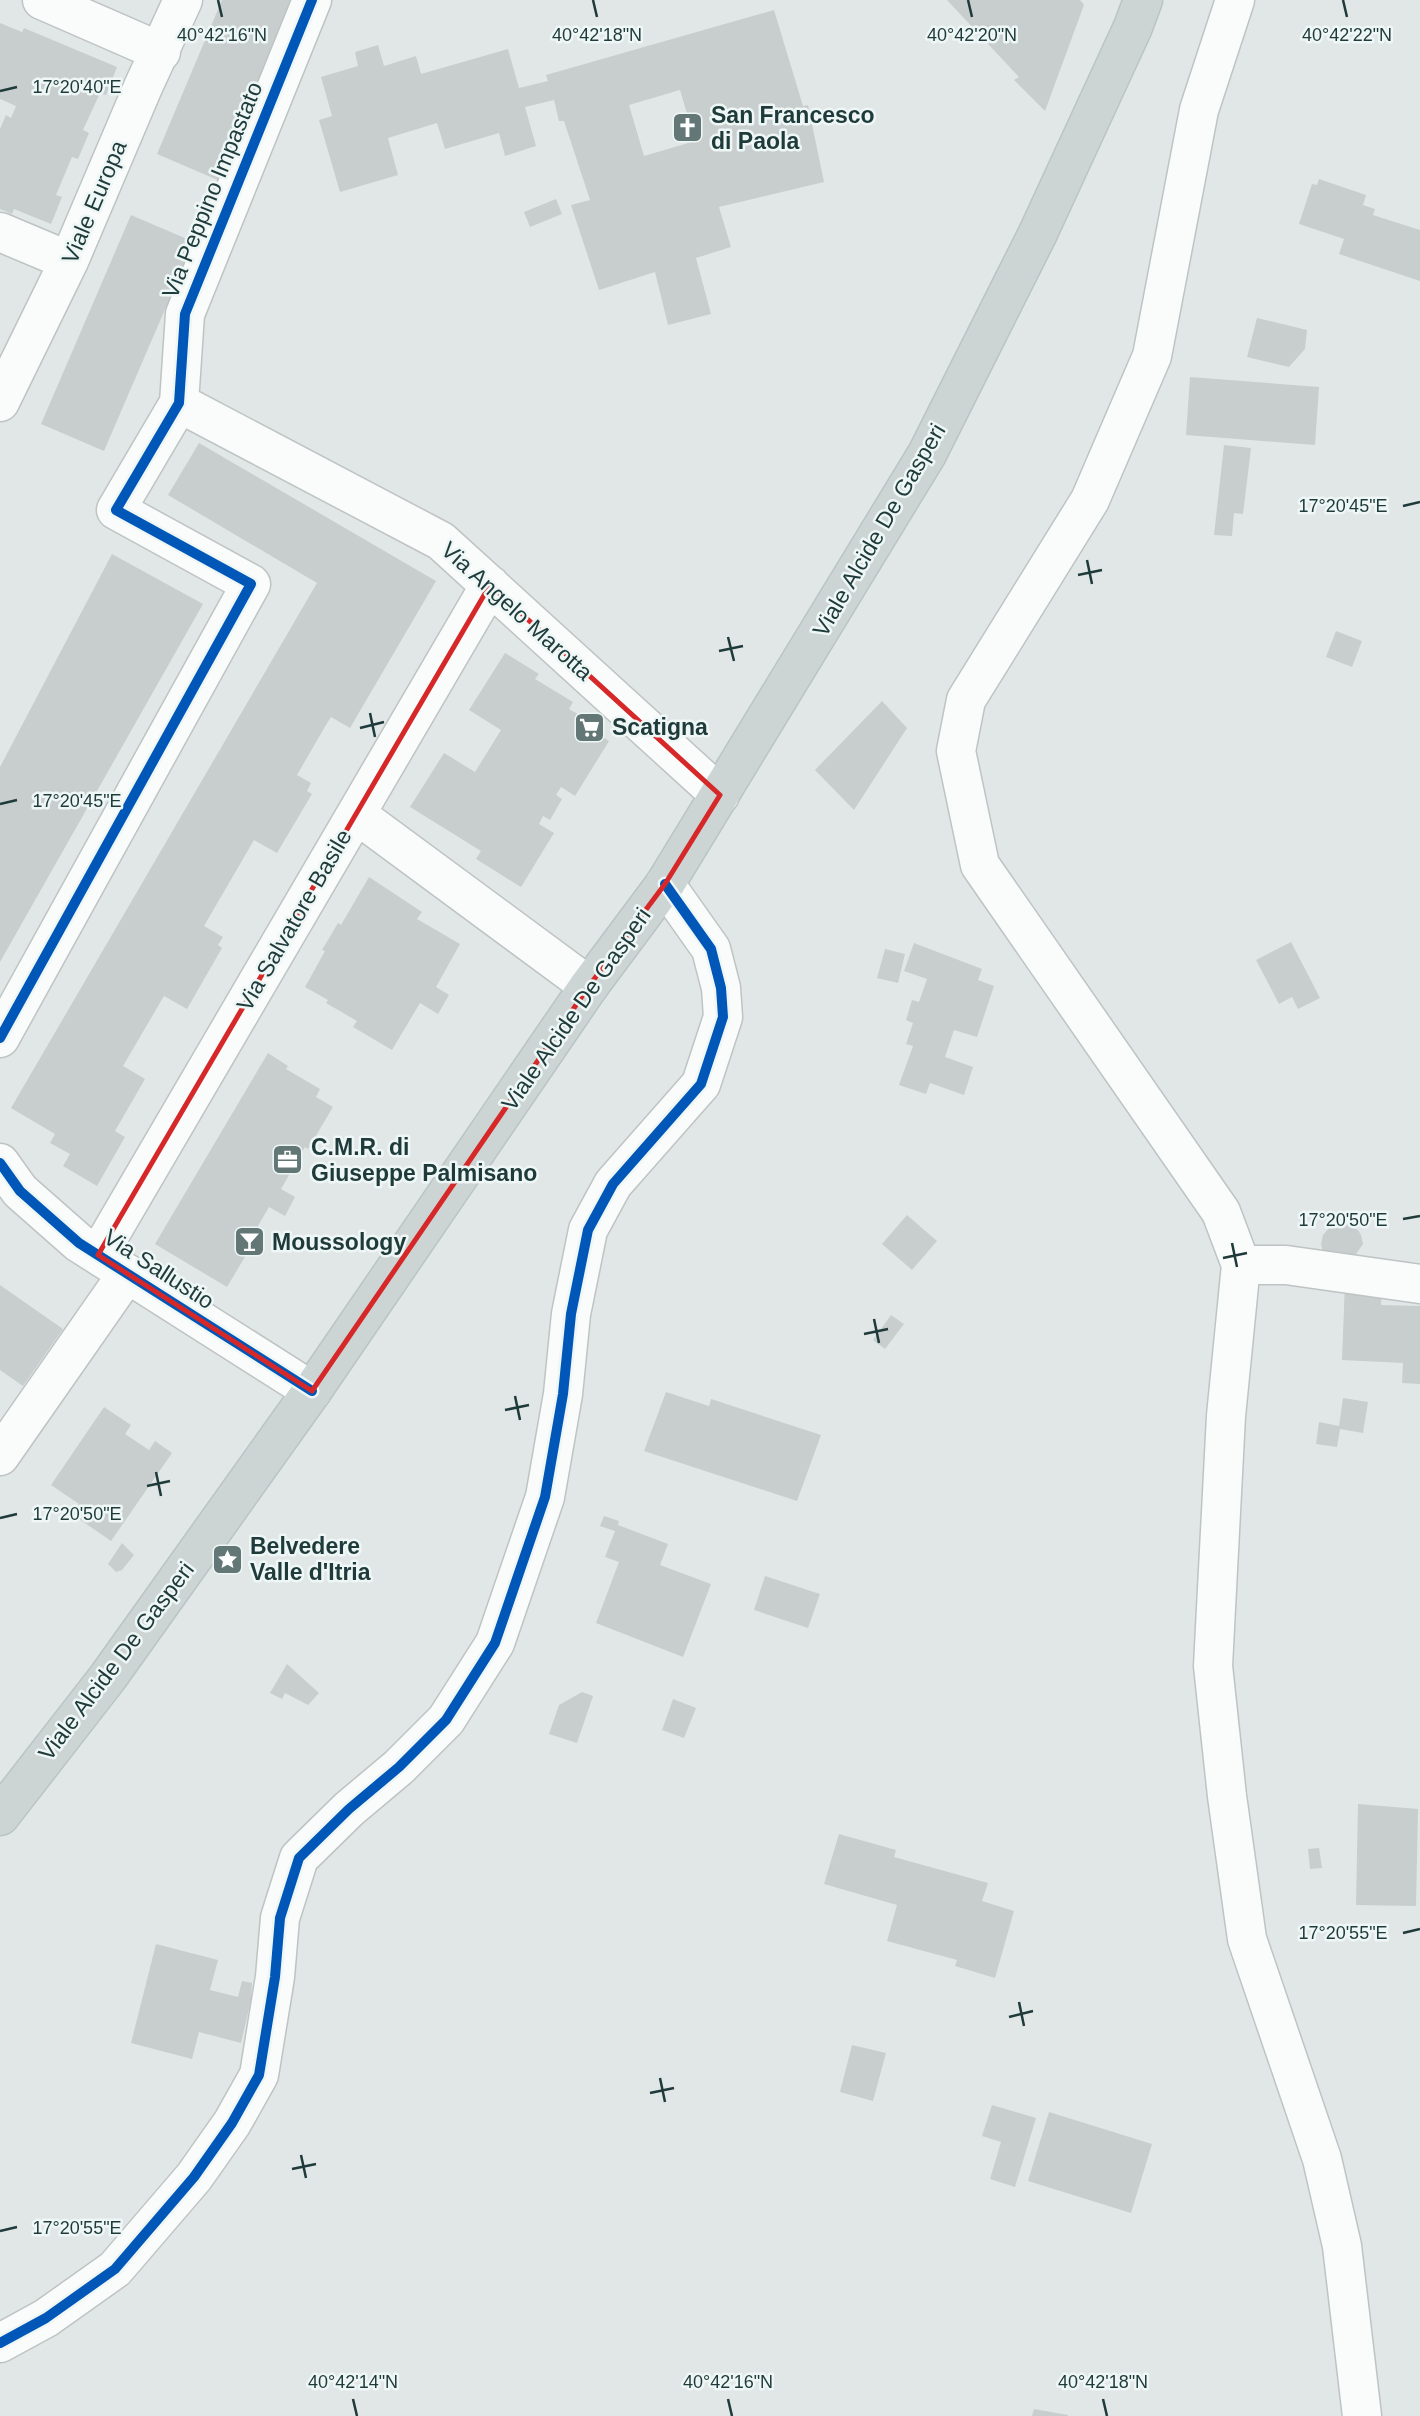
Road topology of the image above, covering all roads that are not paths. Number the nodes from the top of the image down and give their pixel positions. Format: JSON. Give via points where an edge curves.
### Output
{"nodes":[{"id":1,"x":43,"y":0,"type":"edge"},
{"id":2,"x":183,"y":0,"type":"edge"},
{"id":3,"x":312,"y":0,"type":"edge"},
{"id":4,"x":1143,"y":0,"type":"edge"},
{"id":5,"x":1235,"y":0,"type":"edge"},
{"id":6,"x":161,"y":52,"type":"junction"},
{"id":7,"x":0,"y":232,"type":"edge"},
{"id":8,"x":69,"y":261,"type":"junction"},
{"id":9,"x":0,"y":402,"type":"edge"},
{"id":10,"x":178,"y":403,"type":"junction"},
{"id":11,"x":490,"y":585,"type":"junction"},
{"id":12,"x":720,"y":795,"type":"junction"},
{"id":13,"x":356,"y":814,"type":"junction"},
{"id":14,"x":665,"y":884,"type":"junction"},
{"id":15,"x":589,"y":986,"type":"junction"},
{"id":16,"x":0,"y":1038,"type":"edge"},
{"id":17,"x":0,"y":1163,"type":"edge"},
{"id":18,"x":113,"y":1265,"type":"junction"},
{"id":19,"x":1241,"y":1265,"type":"junction"},
{"id":20,"x":1420,"y":1284,"type":"edge"},
{"id":21,"x":312,"y":1391,"type":"junction"},
{"id":22,"x":0,"y":1456,"type":"edge"},
{"id":23,"x":0,"y":1816,"type":"edge"},
{"id":24,"x":0,"y":2343,"type":"edge"},
{"id":25,"x":1362,"y":2416,"type":"edge"}],
"edges":[{"from":1,"to":6,"type":"street"},
{"from":2,"to":6,"type":"street","name":"Viale Europa"},
{"from":3,"to":10,"type":"street","name":"Via Peppino Impastato","via":[[185,314]]},
{"from":4,"to":12,"type":"main road","name":"Viale Alcide De Gasperi","via":[[1038,233],[927,454]]},
{"from":5,"to":19,"type":"street","via":[[1199,110],[1152,356],[1090,500],[966,700],[956,751],[980,865],[1221,1212]]},
{"from":6,"to":8,"type":"street","name":"Viale Europa"},
{"from":7,"to":8,"type":"street"},
{"from":8,"to":9,"type":"street","name":"Viale Europa"},
{"from":10,"to":11,"type":"street","name":"Via Angelo Marotta","via":[[441,541]]},
{"from":10,"to":16,"type":"street","via":[[116,510],[251,584]]},
{"from":11,"to":12,"type":"street","name":"Via Angelo Marotta"},
{"from":11,"to":13,"type":"street","name":"Via Salvatore Basile"},
{"from":12,"to":14,"type":"main road","name":"Viale Alcide De Gasperi"},
{"from":13,"to":15,"type":"street"},
{"from":13,"to":18,"type":"street","name":"Via Salvatore Basile"},
{"from":14,"to":15,"type":"main road","name":"Viale Alcide De Gasperi"},
{"from":14,"to":24,"type":"street","via":[[711,949],[722,988],[723,1017],[701,1084],[613,1184],[588,1230],[545,1497],[495,1643],[446,1720],[299,1858],[280,1918],[259,2075],[194,2178],[115,2269],[46,2318]]},
{"from":15,"to":21,"type":"main road","name":"Viale Alcide De Gasperi"},
{"from":17,"to":18,"type":"street","name":"Via Sallustio","via":[[20,1191],[79,1243]]},
{"from":18,"to":21,"type":"street","name":"Via Sallustio"},
{"from":18,"to":22,"type":"street","name":"Via Sallustio"},
{"from":19,"to":20,"type":"street","via":[[1286,1265]]},
{"from":19,"to":25,"type":"street","via":[[1226,1416],[1213,1666],[1247,1939],[1322,2159],[1342,2246]]},
{"from":21,"to":23,"type":"main road","name":"Viale Alcide De Gasperi","via":[[108,1677]]}]}
